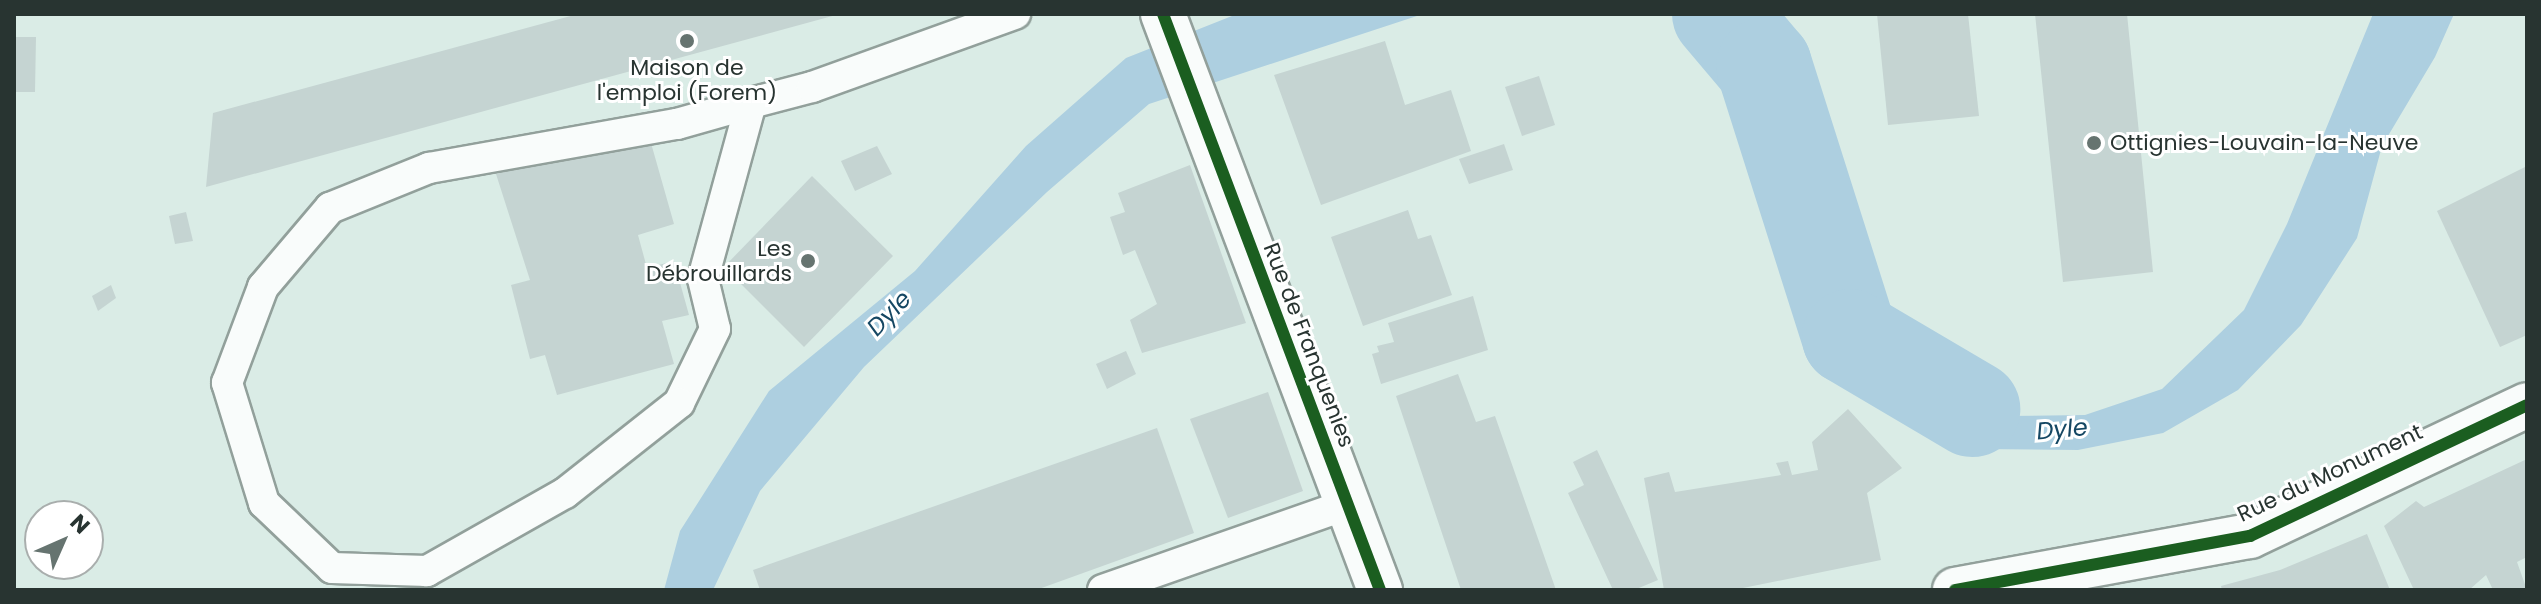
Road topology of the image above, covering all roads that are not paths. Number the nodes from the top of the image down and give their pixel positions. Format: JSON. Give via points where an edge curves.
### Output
{"nodes":[{"id":1,"x":1015,"y":14,"type":"edge"},
{"id":2,"x":1163,"y":14,"type":"edge"},
{"id":3,"x":751,"y":103,"type":"junction"},
{"id":4,"x":2527,"y":405,"type":"edge"},
{"id":5,"x":1348,"y":504,"type":"junction"},
{"id":6,"x":1103,"y":590,"type":"edge"},
{"id":7,"x":1380,"y":590,"type":"edge"},
{"id":8,"x":1955,"y":590,"type":"edge"}],
"edges":[{"from":1,"to":3,"type":"lane"},
{"from":2,"to":5,"type":"street","name":"Rue de Franquenies"},
{"from":3,"to":3,"type":"lane","via":[[703,279],[715,329],[679,403],[565,493],[427,571],[332,568],[264,503],[227,383],[263,287],[330,208],[429,168],[677,124]]},
{"from":4,"to":8,"type":"street","name":"Rue du Monument","via":[[2250,536]]},
{"from":5,"to":6,"type":"lane"},
{"from":5,"to":7,"type":"street","name":"Rue de Franquenies"}]}
